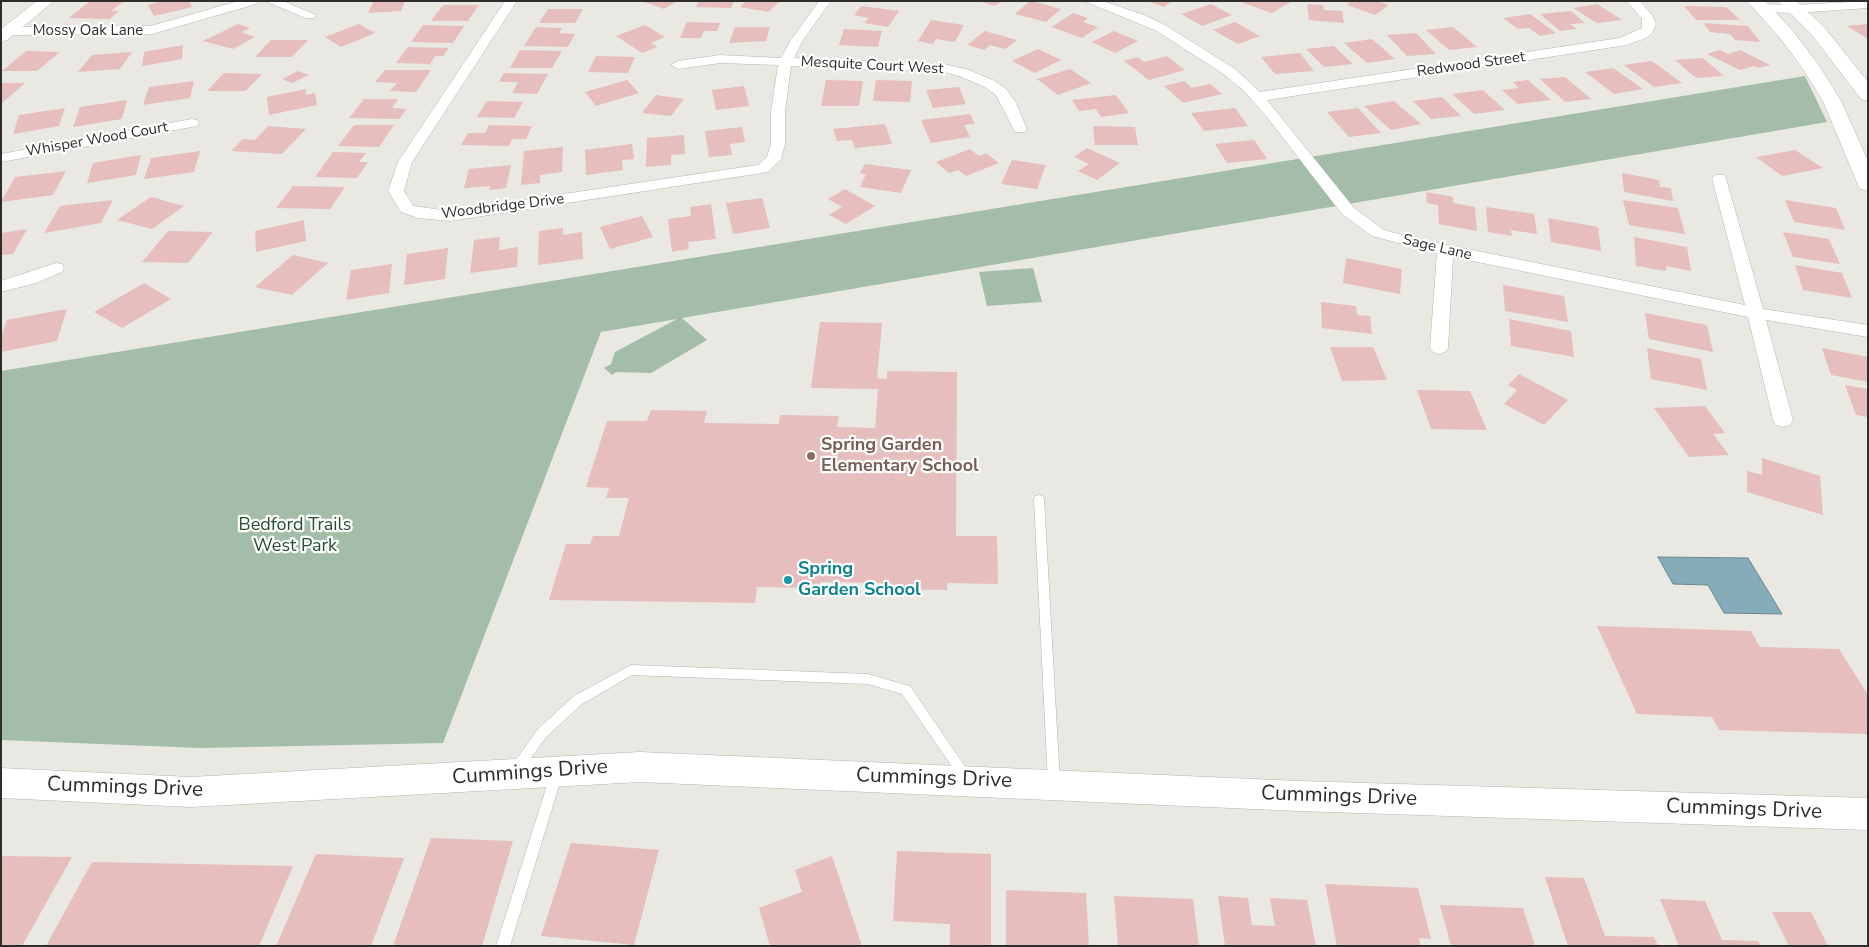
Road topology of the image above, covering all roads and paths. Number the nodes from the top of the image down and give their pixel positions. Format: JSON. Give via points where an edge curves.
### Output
{"nodes":[{"id":1,"x":47,"y":1,"type":"edge"},
{"id":2,"x":252,"y":1,"type":"edge"},
{"id":3,"x":271,"y":1,"type":"edge"},
{"id":4,"x":511,"y":1,"type":"edge"},
{"id":5,"x":825,"y":1,"type":"edge"},
{"id":6,"x":1090,"y":1,"type":"edge"},
{"id":7,"x":1633,"y":1,"type":"edge"},
{"id":8,"x":1758,"y":4,"type":"edge"},
{"id":9,"x":1868,"y":4,"type":"edge"},
{"id":10,"x":1790,"y":5,"type":"edge"},
{"id":11,"x":310,"y":15,"type":"dead end"},
{"id":12,"x":5,"y":34,"type":"edge"},
{"id":13,"x":785,"y":63,"type":"junction"},
{"id":14,"x":678,"y":65,"type":"dead end"},
{"id":15,"x":1868,"y":95,"type":"edge"},
{"id":16,"x":1257,"y":97,"type":"junction"},
{"id":17,"x":192,"y":123,"type":"dead end"},
{"id":18,"x":1020,"y":129,"type":"dead end"},
{"id":19,"x":1,"y":158,"type":"edge"},
{"id":20,"x":1720,"y":178,"type":"dead end"},
{"id":21,"x":1868,"y":185,"type":"edge"},
{"id":22,"x":1445,"y":250,"type":"junction"},
{"id":23,"x":56,"y":268,"type":"dead end"},
{"id":24,"x":1,"y":287,"type":"edge"},
{"id":25,"x":1755,"y":313,"type":"junction"},
{"id":26,"x":1868,"y":331,"type":"edge"},
{"id":27,"x":1438,"y":348,"type":"dead end"},
{"id":28,"x":1783,"y":420,"type":"dead end"},
{"id":29,"x":1039,"y":499,"type":"dead end"},
{"id":30,"x":557,"y":770,"type":"junction"},
{"id":31,"x":513,"y":773,"type":"junction"},
{"id":32,"x":968,"y":780,"type":"junction"},
{"id":33,"x":1,"y":783,"type":"edge"},
{"id":34,"x":1054,"y":784,"type":"junction"},
{"id":35,"x":1868,"y":814,"type":"edge"},
{"id":36,"x":503,"y":946,"type":"edge"}],
"edges":[{"from":1,"to":12,"type":"street"},
{"from":2,"to":12,"type":"street","name":"Mossy Oak Lane","via":[[152,30]]},
{"from":3,"to":11,"type":"street"},
{"from":4,"to":13,"type":"street","name":"Woodbridge Drive","via":[[405,162],[396,190],[407,209],[450,216],[763,169],[775,154]]},
{"from":5,"to":13,"type":"street"},
{"from":6,"to":16,"type":"street","name":"Sage Lane","via":[[1161,28],[1230,72]]},
{"from":7,"to":16,"type":"street","name":"Redwood Street","via":[[1648,18],[1648,30],[1622,42]]},
{"from":8,"to":10,"type":"street"},
{"from":8,"to":21,"type":"main road","via":[[1809,64],[1832,101]]},
{"from":9,"to":10,"type":"street"},
{"from":10,"to":15,"type":"main road","via":[[1818,31]]},
{"from":13,"to":14,"type":"street","name":"Mesquite Court West","via":[[720,59]]},
{"from":13,"to":18,"type":"street","name":"Mesquite Court West","via":[[918,66],[964,73],[1001,92]]},
{"from":16,"to":22,"type":"street","name":"Sage Lane","via":[[1348,211],[1378,233]]},
{"from":17,"to":19,"type":"street","name":"Whisper Wood Court"},
{"from":20,"to":25,"type":"street"},
{"from":22,"to":25,"type":"street","name":"Sage Lane"},
{"from":22,"to":27,"type":"street"},
{"from":23,"to":24,"type":"street"},
{"from":25,"to":26,"type":"street","name":"Sage Lane"},
{"from":25,"to":28,"type":"street"},
{"from":29,"to":34,"type":"lane"},
{"from":30,"to":31,"type":"street","name":"Cummings Drive"},
{"from":30,"to":32,"type":"street","name":"Cummings Drive","via":[[640,767]]},
{"from":30,"to":36,"type":"lane"},
{"from":31,"to":32,"type":"lane","via":[[542,733],[578,700],[631,670],[868,679],[906,690]]},
{"from":31,"to":33,"type":"street","name":"Cummings Drive","via":[[191,792]]},
{"from":32,"to":34,"type":"street","name":"Cummings Drive"},
{"from":34,"to":35,"type":"street","name":"Cummings Drive","via":[[1299,796]]}]}
